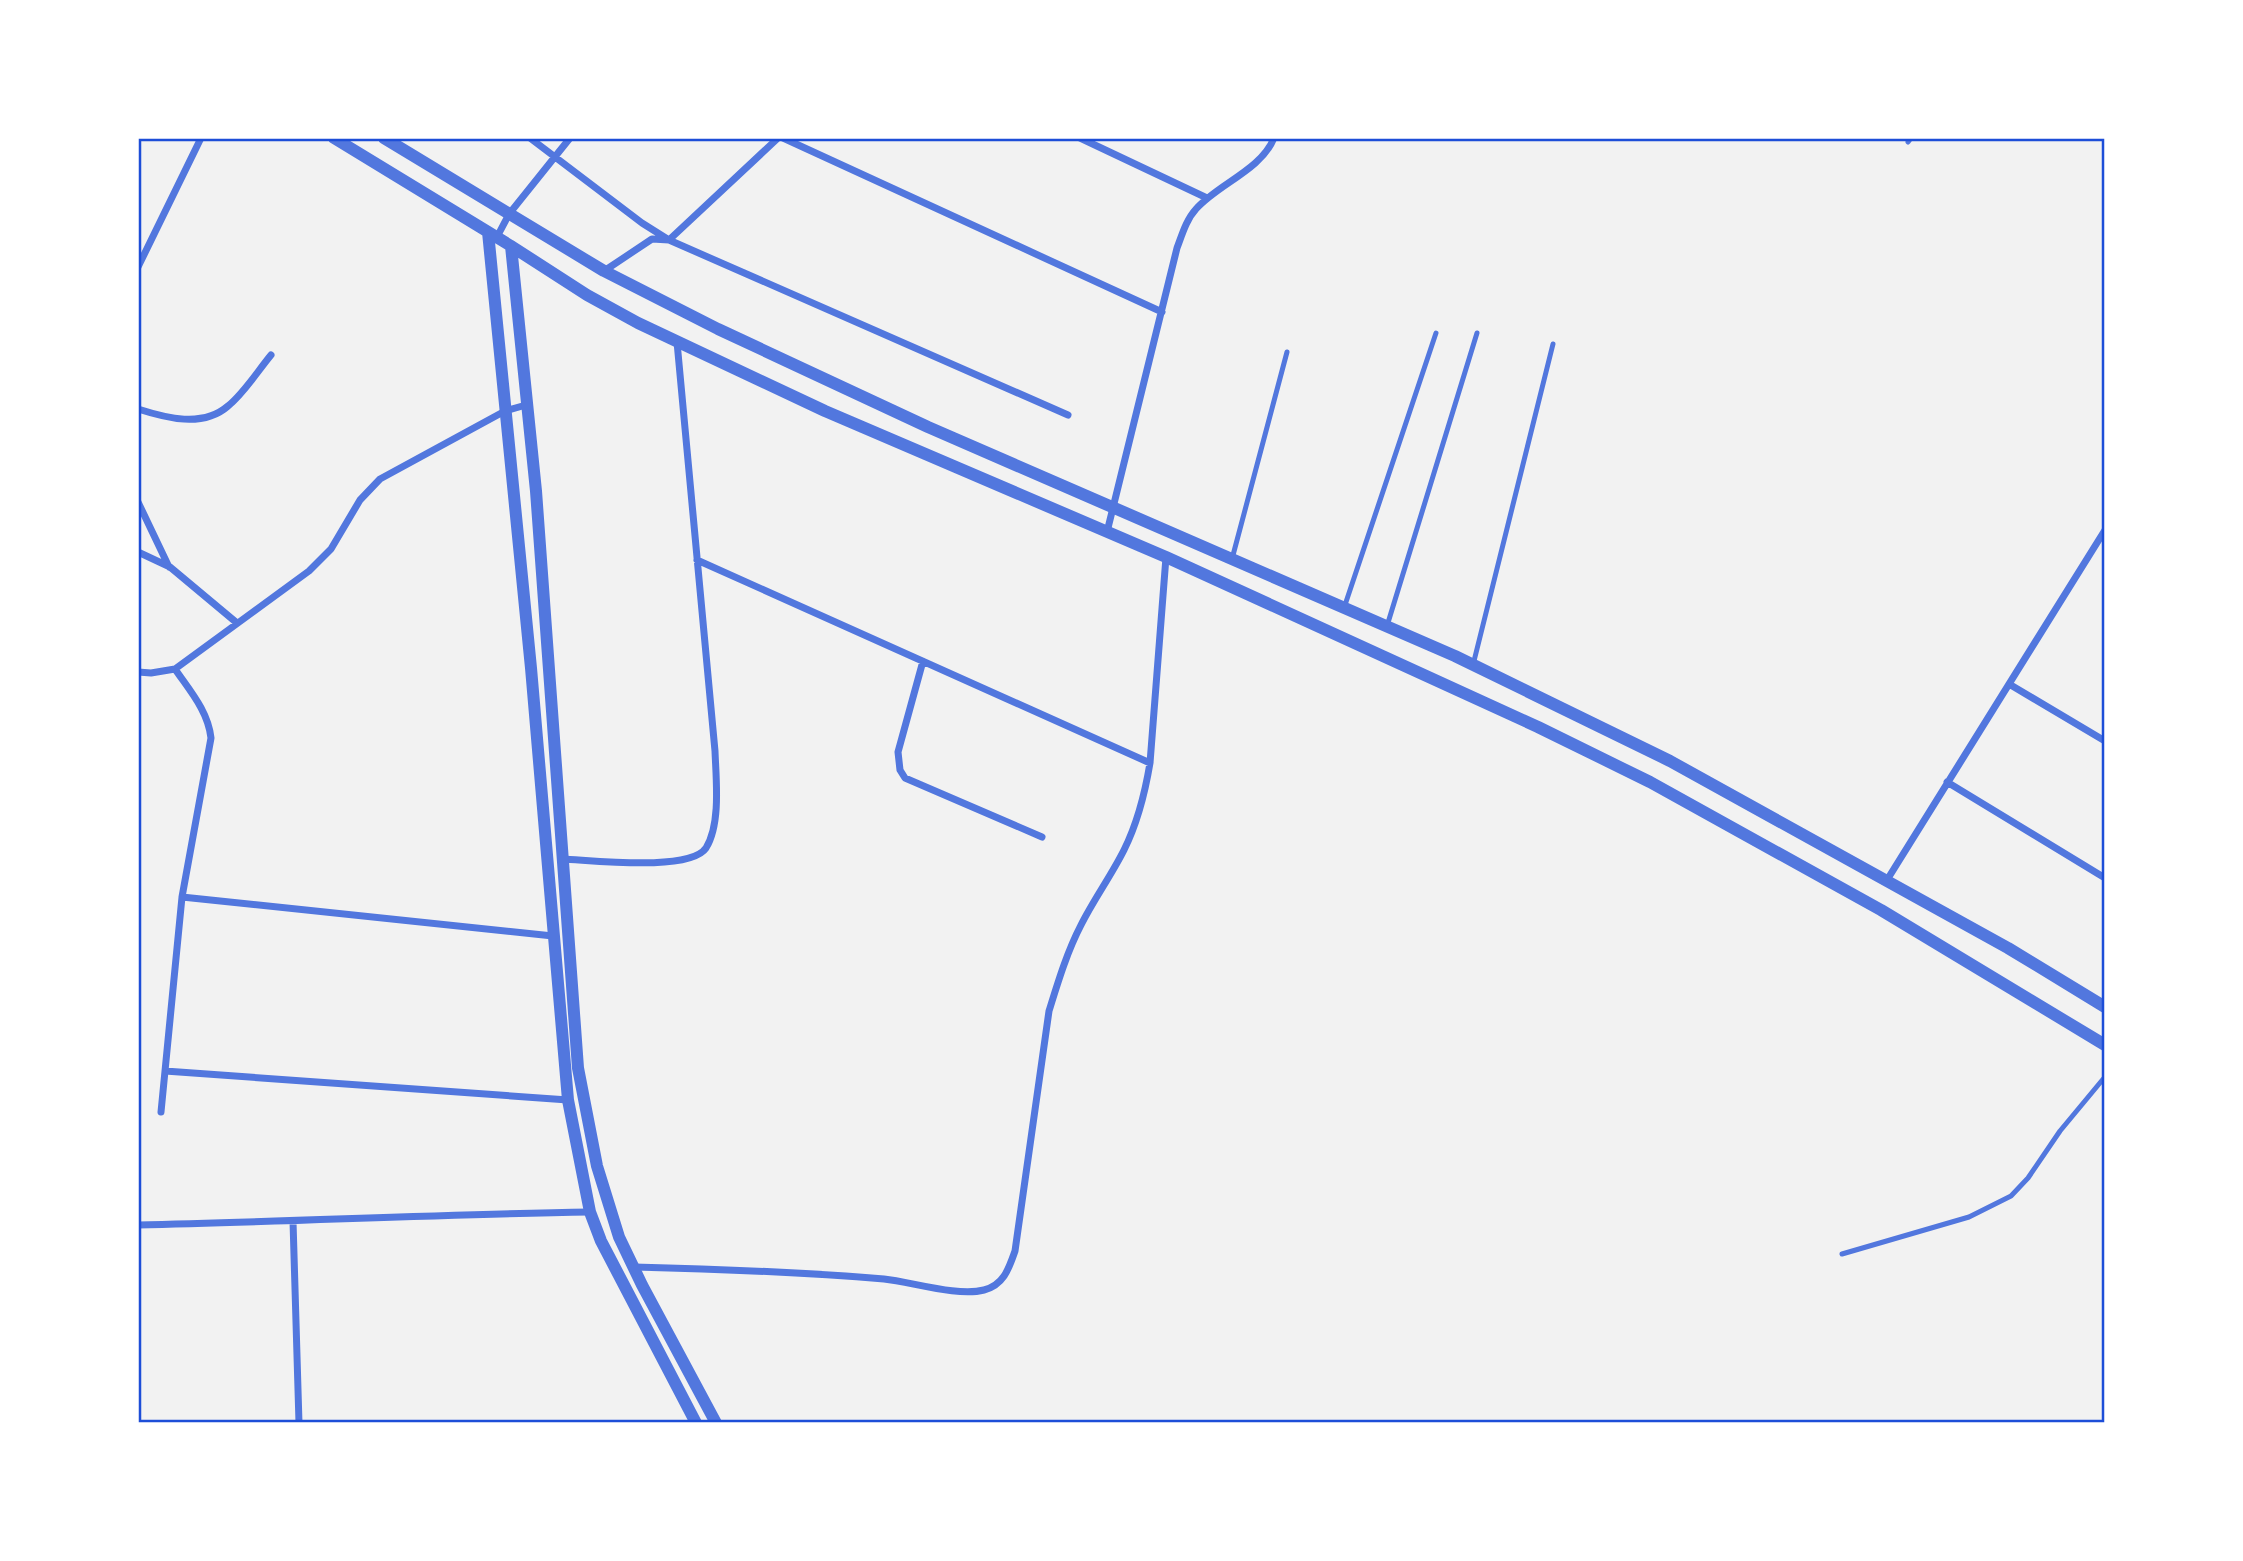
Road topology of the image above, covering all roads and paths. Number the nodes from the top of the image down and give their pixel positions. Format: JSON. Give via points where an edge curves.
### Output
{"nodes":[{"id":1,"x":201,"y":138,"type":"edge"},
{"id":2,"x":334,"y":138,"type":"edge"},
{"id":3,"x":384,"y":138,"type":"edge"},
{"id":4,"x":530,"y":138,"type":"edge"},
{"id":5,"x":570,"y":138,"type":"edge"},
{"id":6,"x":780,"y":138,"type":"edge"},
{"id":7,"x":1080,"y":138,"type":"edge"},
{"id":8,"x":1274,"y":138,"type":"edge"},
{"id":9,"x":555,"y":155,"type":"junction"},
{"id":10,"x":1207,"y":198,"type":"junction"},
{"id":11,"x":509,"y":214,"type":"junction"},
{"id":12,"x":492,"y":235,"type":"junction"},
{"id":13,"x":669,"y":240,"type":"junction"},
{"id":14,"x":511,"y":246,"type":"junction"},
{"id":15,"x":138,"y":267,"type":"edge"},
{"id":16,"x":604,"y":271,"type":"junction"},
{"id":17,"x":1162,"y":312,"type":"junction"},
{"id":18,"x":1436,"y":333,"type":"dead end"},
{"id":19,"x":1478,"y":333,"type":"dead end"},
{"id":20,"x":677,"y":341,"type":"junction"},
{"id":21,"x":1553,"y":344,"type":"dead end"},
{"id":22,"x":1287,"y":352,"type":"dead end"},
{"id":23,"x":271,"y":355,"type":"dead end"},
{"id":24,"x":526,"y":405,"type":"junction"},
{"id":25,"x":138,"y":409,"type":"edge"},
{"id":26,"x":505,"y":411,"type":"junction"},
{"id":27,"x":1068,"y":415,"type":"dead end"},
{"id":28,"x":138,"y":502,"type":"edge"},
{"id":29,"x":1114,"y":509,"type":"junction"},
{"id":30,"x":2105,"y":530,"type":"edge"},
{"id":31,"x":1107,"y":532,"type":"junction"},
{"id":32,"x":138,"y":552,"type":"edge"},
{"id":33,"x":1166,"y":557,"type":"junction"},
{"id":34,"x":1232,"y":559,"type":"junction"},
{"id":35,"x":697,"y":560,"type":"junction"},
{"id":36,"x":170,"y":567,"type":"junction"},
{"id":37,"x":1344,"y":608,"type":"junction"},
{"id":38,"x":237,"y":623,"type":"junction"},
{"id":39,"x":1387,"y":626,"type":"junction"},
{"id":40,"x":923,"y":661,"type":"junction"},
{"id":41,"x":1473,"y":665,"type":"junction"},
{"id":42,"x":175,"y":669,"type":"junction"},
{"id":43,"x":138,"y":672,"type":"edge"},
{"id":44,"x":2009,"y":684,"type":"junction"},
{"id":45,"x":2105,"y":741,"type":"edge"},
{"id":46,"x":1150,"y":763,"type":"junction"},
{"id":47,"x":1948,"y":782,"type":"junction"},
{"id":48,"x":1042,"y":837,"type":"dead end"},
{"id":49,"x":563,"y":859,"type":"junction"},
{"id":50,"x":2105,"y":878,"type":"edge"},
{"id":51,"x":1887,"y":880,"type":"junction"},
{"id":52,"x":182,"y":897,"type":"junction"},
{"id":53,"x":553,"y":936,"type":"junction"},
{"id":54,"x":2105,"y":1007,"type":"edge"},
{"id":55,"x":2105,"y":1045,"type":"edge"},
{"id":56,"x":165,"y":1071,"type":"junction"},
{"id":57,"x":2105,"y":1077,"type":"edge"},
{"id":58,"x":568,"y":1100,"type":"junction"},
{"id":59,"x":161,"y":1112,"type":"dead end"},
{"id":60,"x":590,"y":1212,"type":"junction"},
{"id":61,"x":293,"y":1222,"type":"junction"},
{"id":62,"x":138,"y":1225,"type":"edge"},
{"id":63,"x":1842,"y":1254,"type":"dead end"},
{"id":64,"x":634,"y":1267,"type":"junction"},
{"id":65,"x":299,"y":1423,"type":"edge"},
{"id":66,"x":696,"y":1423,"type":"edge"},
{"id":67,"x":716,"y":1423,"type":"edge"}],
"edges":[{"from":1,"to":15,"type":"street"},
{"from":2,"to":12,"type":"street"},
{"from":3,"to":11,"type":"street"},
{"from":4,"to":9,"type":"street"},
{"from":5,"to":9,"type":"street"},
{"from":6,"to":13,"type":"street"},
{"from":6,"to":17,"type":"street"},
{"from":7,"to":10,"type":"street"},
{"from":8,"to":10,"type":"street","via":[[1261,157]]},
{"from":9,"to":11,"type":"street"},
{"from":9,"to":13,"type":"street"},
{"from":10,"to":17,"type":"street","via":[[1186,224]]},
{"from":11,"to":12,"type":"street"},
{"from":11,"to":16,"type":"street"},
{"from":12,"to":14,"type":"street"},
{"from":12,"to":26,"type":"street"},
{"from":13,"to":16,"type":"street","via":[[652,239]]},
{"from":13,"to":27,"type":"street"},
{"from":14,"to":20,"type":"street","via":[[587,295]]},
{"from":14,"to":24,"type":"street"},
{"from":16,"to":29,"type":"street","via":[[915,421]]},
{"from":17,"to":29,"type":"street"},
{"from":18,"to":37,"type":"lane"},
{"from":19,"to":39,"type":"lane"},
{"from":20,"to":31,"type":"street","via":[[825,411]]},
{"from":20,"to":35,"type":"street"},
{"from":21,"to":41,"type":"lane"},
{"from":22,"to":34,"type":"lane"},
{"from":23,"to":25,"type":"street","via":[[227,408],[205,417],[168,419]]},
{"from":24,"to":26,"type":"street"},
{"from":24,"to":49,"type":"street"},
{"from":26,"to":38,"type":"street","via":[[380,480],[359,500],[331,549],[309,571]]},
{"from":26,"to":53,"type":"street"},
{"from":28,"to":36,"type":"street"},
{"from":29,"to":31,"type":"street"},
{"from":29,"to":34,"type":"street"},
{"from":30,"to":44,"type":"street"},
{"from":31,"to":33,"type":"street"},
{"from":32,"to":36,"type":"street"},
{"from":33,"to":46,"type":"street"},
{"from":33,"to":55,"type":"street","via":[[1650,782],[1881,910]]},
{"from":34,"to":37,"type":"street"},
{"from":35,"to":40,"type":"street"},
{"from":35,"to":49,"type":"street","via":[[715,764],[716,801],[708,842],[698,856],[685,861]]},
{"from":36,"to":38,"type":"street"},
{"from":37,"to":39,"type":"street"},
{"from":38,"to":42,"type":"street"},
{"from":39,"to":41,"type":"street"},
{"from":40,"to":46,"type":"street"},
{"from":40,"to":48,"type":"street","via":[[898,752],[905,778]]},
{"from":41,"to":51,"type":"street","via":[[1670,761]]},
{"from":42,"to":43,"type":"street"},
{"from":42,"to":52,"type":"street","via":[[202,708],[211,738]]},
{"from":44,"to":45,"type":"street"},
{"from":44,"to":47,"type":"street"},
{"from":46,"to":64,"type":"street","via":[[1138,818],[1079,928],[1049,1011],[1015,1251],[999,1283],[969,1292],[842,1275]]},
{"from":47,"to":50,"type":"street"},
{"from":47,"to":51,"type":"street"},
{"from":49,"to":64,"type":"street","via":[[578,1068],[597,1166],[619,1237]]},
{"from":51,"to":54,"type":"street"},
{"from":52,"to":53,"type":"street"},
{"from":52,"to":56,"type":"street"},
{"from":53,"to":58,"type":"street"},
{"from":56,"to":58,"type":"street"},
{"from":56,"to":59,"type":"street"},
{"from":57,"to":63,"type":"lane","via":[[2011,1196],[1969,1217]]},
{"from":58,"to":60,"type":"street"},
{"from":60,"to":61,"type":"street"},
{"from":60,"to":66,"type":"street"},
{"from":61,"to":62,"type":"street"},
{"from":61,"to":65,"type":"street"},
{"from":64,"to":67,"type":"street"}]}
